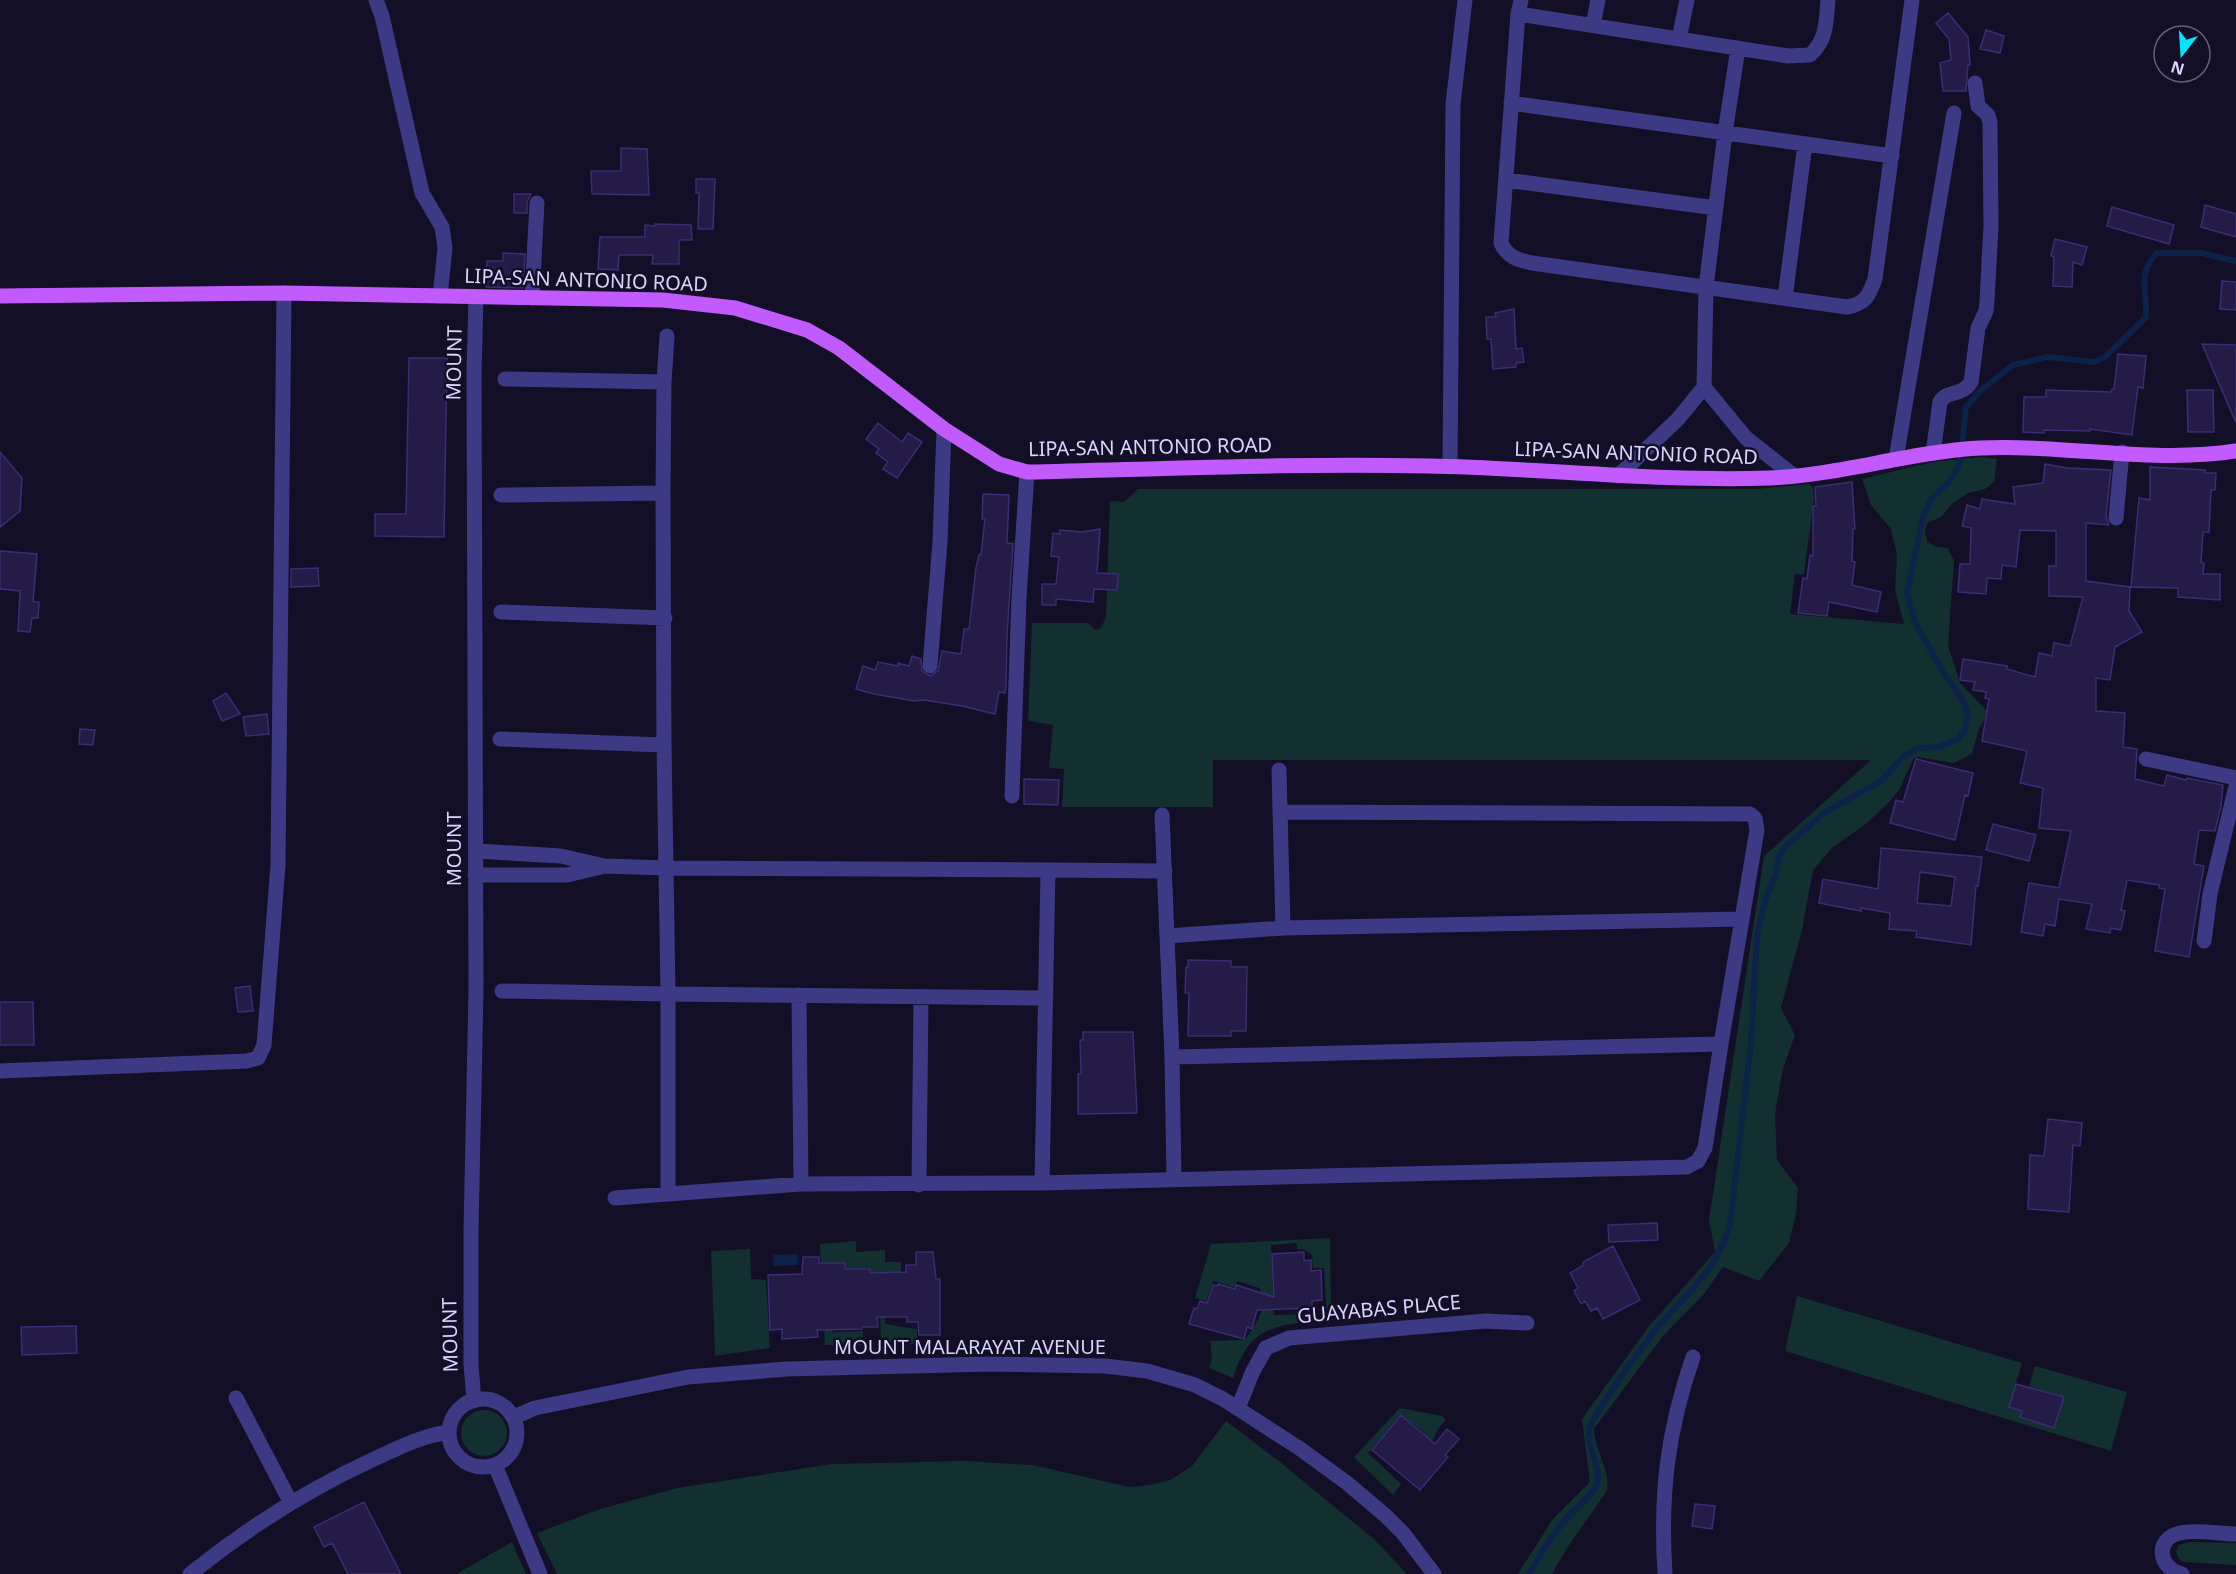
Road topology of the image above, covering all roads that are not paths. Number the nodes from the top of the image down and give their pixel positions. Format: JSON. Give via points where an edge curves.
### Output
{"nodes":[{"id":1,"x":376,"y":0,"type":"edge"},
{"id":2,"x":1465,"y":0,"type":"edge"},
{"id":3,"x":1598,"y":0,"type":"edge"},
{"id":4,"x":1687,"y":0,"type":"edge"},
{"id":5,"x":1828,"y":0,"type":"edge"},
{"id":6,"x":1912,"y":0,"type":"edge"},
{"id":7,"x":1519,"y":7,"type":"edge"},
{"id":8,"x":1593,"y":25,"type":"junction"},
{"id":9,"x":1679,"y":39,"type":"junction"},
{"id":10,"x":1738,"y":48,"type":"junction"},
{"id":11,"x":1975,"y":83,"type":"dead end"},
{"id":12,"x":1511,"y":104,"type":"junction"},
{"id":13,"x":1954,"y":113,"type":"dead end"},
{"id":14,"x":1725,"y":133,"type":"junction"},
{"id":15,"x":1804,"y":144,"type":"junction"},
{"id":16,"x":1892,"y":156,"type":"junction"},
{"id":17,"x":1506,"y":180,"type":"junction"},
{"id":18,"x":537,"y":203,"type":"dead end"},
{"id":19,"x":1716,"y":208,"type":"junction"},
{"id":20,"x":1706,"y":287,"type":"junction"},
{"id":21,"x":284,"y":293,"type":"junction"},
{"id":22,"x":0,"y":296,"type":"edge"},
{"id":23,"x":440,"y":296,"type":"junction"},
{"id":24,"x":476,"y":297,"type":"junction"},
{"id":25,"x":532,"y":298,"type":"junction"},
{"id":26,"x":1785,"y":298,"type":"junction"},
{"id":27,"x":667,"y":336,"type":"dead end"},
{"id":28,"x":506,"y":378,"type":"dead end"},
{"id":29,"x":664,"y":382,"type":"junction"},
{"id":30,"x":1704,"y":387,"type":"junction"},
{"id":31,"x":944,"y":429,"type":"junction"},
{"id":32,"x":2236,"y":451,"type":"edge"},
{"id":33,"x":1936,"y":452,"type":"junction"},
{"id":34,"x":2122,"y":452,"type":"junction"},
{"id":35,"x":1896,"y":459,"type":"junction"},
{"id":36,"x":1450,"y":467,"type":"junction"},
{"id":37,"x":1027,"y":472,"type":"junction"},
{"id":38,"x":1618,"y":476,"type":"junction"},
{"id":39,"x":1794,"y":476,"type":"junction"},
{"id":40,"x":663,"y":493,"type":"junction"},
{"id":41,"x":501,"y":495,"type":"dead end"},
{"id":42,"x":2116,"y":518,"type":"dead end"},
{"id":43,"x":501,"y":612,"type":"dead end"},
{"id":44,"x":665,"y":618,"type":"junction"},
{"id":45,"x":930,"y":666,"type":"dead end"},
{"id":46,"x":500,"y":739,"type":"dead end"},
{"id":47,"x":664,"y":745,"type":"junction"},
{"id":48,"x":2146,"y":759,"type":"dead end"},
{"id":49,"x":1279,"y":770,"type":"dead end"},
{"id":50,"x":2236,"y":778,"type":"edge"},
{"id":51,"x":2236,"y":786,"type":"edge"},
{"id":52,"x":1012,"y":796,"type":"dead end"},
{"id":53,"x":1280,"y":812,"type":"junction"},
{"id":54,"x":1162,"y":815,"type":"dead end"},
{"id":55,"x":476,"y":851,"type":"junction"},
{"id":56,"x":603,"y":866,"type":"junction"},
{"id":57,"x":667,"y":868,"type":"junction"},
{"id":58,"x":1048,"y":870,"type":"junction"},
{"id":59,"x":1165,"y":871,"type":"junction"},
{"id":60,"x":475,"y":874,"type":"junction"},
{"id":61,"x":1741,"y":919,"type":"junction"},
{"id":62,"x":1283,"y":928,"type":"junction"},
{"id":63,"x":1167,"y":936,"type":"junction"},
{"id":64,"x":2204,"y":941,"type":"dead end"},
{"id":65,"x":502,"y":991,"type":"dead end"},
{"id":66,"x":668,"y":994,"type":"junction"},
{"id":67,"x":799,"y":995,"type":"junction"},
{"id":68,"x":921,"y":997,"type":"junction"},
{"id":69,"x":1046,"y":998,"type":"junction"},
{"id":70,"x":1721,"y":1044,"type":"junction"},
{"id":71,"x":1172,"y":1058,"type":"junction"},
{"id":72,"x":0,"y":1071,"type":"edge"},
{"id":73,"x":1174,"y":1179,"type":"junction"},
{"id":74,"x":1042,"y":1183,"type":"junction"},
{"id":75,"x":801,"y":1184,"type":"junction"},
{"id":76,"x":919,"y":1185,"type":"junction"},
{"id":77,"x":668,"y":1193,"type":"junction"},
{"id":78,"x":615,"y":1198,"type":"dead end"},
{"id":79,"x":1527,"y":1323,"type":"dead end"},
{"id":80,"x":1693,"y":1357,"type":"dead end"},
{"id":81,"x":236,"y":1398,"type":"dead end"},
{"id":82,"x":474,"y":1401,"type":"junction"},
{"id":83,"x":1238,"y":1408,"type":"junction"},
{"id":84,"x":514,"y":1417,"type":"junction"},
{"id":85,"x":449,"y":1432,"type":"junction"},
{"id":86,"x":495,"y":1465,"type":"junction"},
{"id":87,"x":291,"y":1503,"type":"junction"},
{"id":88,"x":2236,"y":1534,"type":"edge"},
{"id":89,"x":190,"y":1574,"type":"edge"},
{"id":90,"x":540,"y":1574,"type":"edge"},
{"id":91,"x":1434,"y":1574,"type":"edge"},
{"id":92,"x":1665,"y":1574,"type":"edge"},
{"id":93,"x":2182,"y":1574,"type":"edge"}],
"edges":[{"from":1,"to":23,"type":"street","via":[[422,193],[442,227],[445,248]]},
{"from":2,"to":36,"type":"street","via":[[1453,104]]},
{"from":3,"to":8,"type":"street"},
{"from":4,"to":9,"type":"street"},
{"from":5,"to":10,"type":"street","via":[[1820,46],[1810,56]]},
{"from":6,"to":16,"type":"street"},
{"from":7,"to":8,"type":"street"},
{"from":7,"to":12,"type":"street"},
{"from":8,"to":9,"type":"street"},
{"from":9,"to":10,"type":"street"},
{"from":10,"to":14,"type":"street"},
{"from":11,"to":33,"type":"street","via":[[1976,101],[1990,123],[1988,302],[1978,328],[1971,382],[1966,389],[1943,397],[1940,402]]},
{"from":12,"to":14,"type":"street"},
{"from":12,"to":17,"type":"street"},
{"from":13,"to":35,"type":"street"},
{"from":14,"to":15,"type":"street"},
{"from":14,"to":19,"type":"street"},
{"from":15,"to":16,"type":"street"},
{"from":15,"to":26,"type":"street"},
{"from":16,"to":26,"type":"street","via":[[1875,279],[1869,295],[1859,305],[1847,307]]},
{"from":17,"to":19,"type":"street"},
{"from":17,"to":20,"type":"street","via":[[1501,243],[1505,252],[1517,260]]},
{"from":18,"to":25,"type":"street"},
{"from":19,"to":20,"type":"street"},
{"from":20,"to":26,"type":"street"},
{"from":20,"to":30,"type":"street"},
{"from":21,"to":22,"type":"main road","name":"LIPA-SAN ANTONIO ROAD"},
{"from":21,"to":23,"type":"main road","name":"LIPA-SAN ANTONIO ROAD"},
{"from":21,"to":72,"type":"street","via":[[278,865],[264,1046],[258,1058],[247,1061]]},
{"from":23,"to":24,"type":"main road","name":"LIPA-SAN ANTONIO ROAD"},
{"from":24,"to":25,"type":"main road","name":"LIPA-SAN ANTONIO ROAD"},
{"from":24,"to":55,"type":"street","name":"MOUNT"},
{"from":25,"to":31,"type":"main road","name":"LIPA-SAN ANTONIO ROAD","via":[[663,300],[735,308],[797,327],[839,348]]},
{"from":27,"to":29,"type":"street"},
{"from":28,"to":29,"type":"street"},
{"from":29,"to":40,"type":"street"},
{"from":30,"to":38,"type":"street","via":[[1678,419]]},
{"from":30,"to":39,"type":"street","via":[[1746,438]]},
{"from":31,"to":37,"type":"main road","name":"LIPA-SAN ANTONIO ROAD","via":[[999,464]]},
{"from":31,"to":45,"type":"street"},
{"from":32,"to":34,"type":"main road","name":"LIPA-SAN ANTONIO ROAD","via":[[2186,455]]},
{"from":33,"to":34,"type":"main road","name":"LIPA-SAN ANTONIO ROAD","via":[[1982,448]]},
{"from":33,"to":35,"type":"main road","name":"LIPA-SAN ANTONIO ROAD"},
{"from":34,"to":42,"type":"street"},
{"from":35,"to":39,"type":"main road","name":"LIPA-SAN ANTONIO ROAD"},
{"from":36,"to":37,"type":"main road","name":"LIPA-SAN ANTONIO ROAD"},
{"from":36,"to":38,"type":"main road","name":"LIPA-SAN ANTONIO ROAD"},
{"from":37,"to":52,"type":"street"},
{"from":38,"to":39,"type":"main road","name":"LIPA-SAN ANTONIO ROAD"},
{"from":40,"to":41,"type":"street"},
{"from":40,"to":44,"type":"street"},
{"from":43,"to":44,"type":"street"},
{"from":44,"to":47,"type":"street"},
{"from":46,"to":47,"type":"street"},
{"from":47,"to":57,"type":"street"},
{"from":48,"to":50,"type":"street"},
{"from":49,"to":53,"type":"street"},
{"from":51,"to":64,"type":"street","via":[[2210,894]]},
{"from":53,"to":61,"type":"street","via":[[1750,814],[1757,830]]},
{"from":53,"to":62,"type":"street"},
{"from":54,"to":59,"type":"street"},
{"from":55,"to":56,"type":"street","via":[[561,856]]},
{"from":55,"to":60,"type":"street","name":"MOUNT"},
{"from":56,"to":57,"type":"street"},
{"from":56,"to":60,"type":"street","via":[[567,875]]},
{"from":57,"to":58,"type":"street"},
{"from":57,"to":66,"type":"street"},
{"from":58,"to":59,"type":"street"},
{"from":58,"to":69,"type":"street"},
{"from":59,"to":63,"type":"street"},
{"from":60,"to":82,"type":"street","name":"MOUNT","via":[[471,1231]]},
{"from":61,"to":62,"type":"street"},
{"from":61,"to":70,"type":"street"},
{"from":62,"to":63,"type":"street"},
{"from":63,"to":71,"type":"street"},
{"from":65,"to":66,"type":"street"},
{"from":66,"to":67,"type":"street"},
{"from":66,"to":77,"type":"street"},
{"from":67,"to":68,"type":"street"},
{"from":67,"to":75,"type":"street"},
{"from":68,"to":69,"type":"street"},
{"from":68,"to":76,"type":"street"},
{"from":69,"to":74,"type":"street"},
{"from":70,"to":71,"type":"street"},
{"from":70,"to":73,"type":"street","via":[[1705,1148],[1698,1161],[1688,1167]]},
{"from":71,"to":73,"type":"street"},
{"from":73,"to":74,"type":"street"},
{"from":74,"to":76,"type":"street"},
{"from":75,"to":76,"type":"street"},
{"from":75,"to":77,"type":"street"},
{"from":77,"to":78,"type":"street"},
{"from":79,"to":83,"type":"street","name":"GUAYABAS PLACE","via":[[1486,1321],[1289,1338],[1266,1348]]},
{"from":80,"to":92,"type":"street","via":[[1679,1399],[1668,1457],[1663,1530]]},
{"from":81,"to":87,"type":"street"},
{"from":82,"to":84,"type":"street","via":[[498,1402]]},
{"from":82,"to":85,"type":"street","via":[[455,1415]]},
{"from":83,"to":84,"type":"street","name":"MOUNT MALARAYAT AVENUE","via":[[1195,1385],[1147,1371],[1105,1366],[991,1364],[788,1369],[698,1376],[535,1408]]},
{"from":83,"to":91,"type":"street","name":"MOUNT MALARAYAT AVENUE","via":[[1370,1502],[1404,1533]]},
{"from":84,"to":86,"type":"street","via":[[515,1445]]},
{"from":85,"to":86,"type":"street","via":[[452,1446],[465,1461],[478,1466]]},
{"from":85,"to":87,"type":"street","via":[[417,1439]]},
{"from":86,"to":90,"type":"street"},
{"from":87,"to":89,"type":"street"},
{"from":88,"to":93,"type":"street","via":[[2182,1532],[2169,1539],[2163,1546],[2165,1565]]}]}
